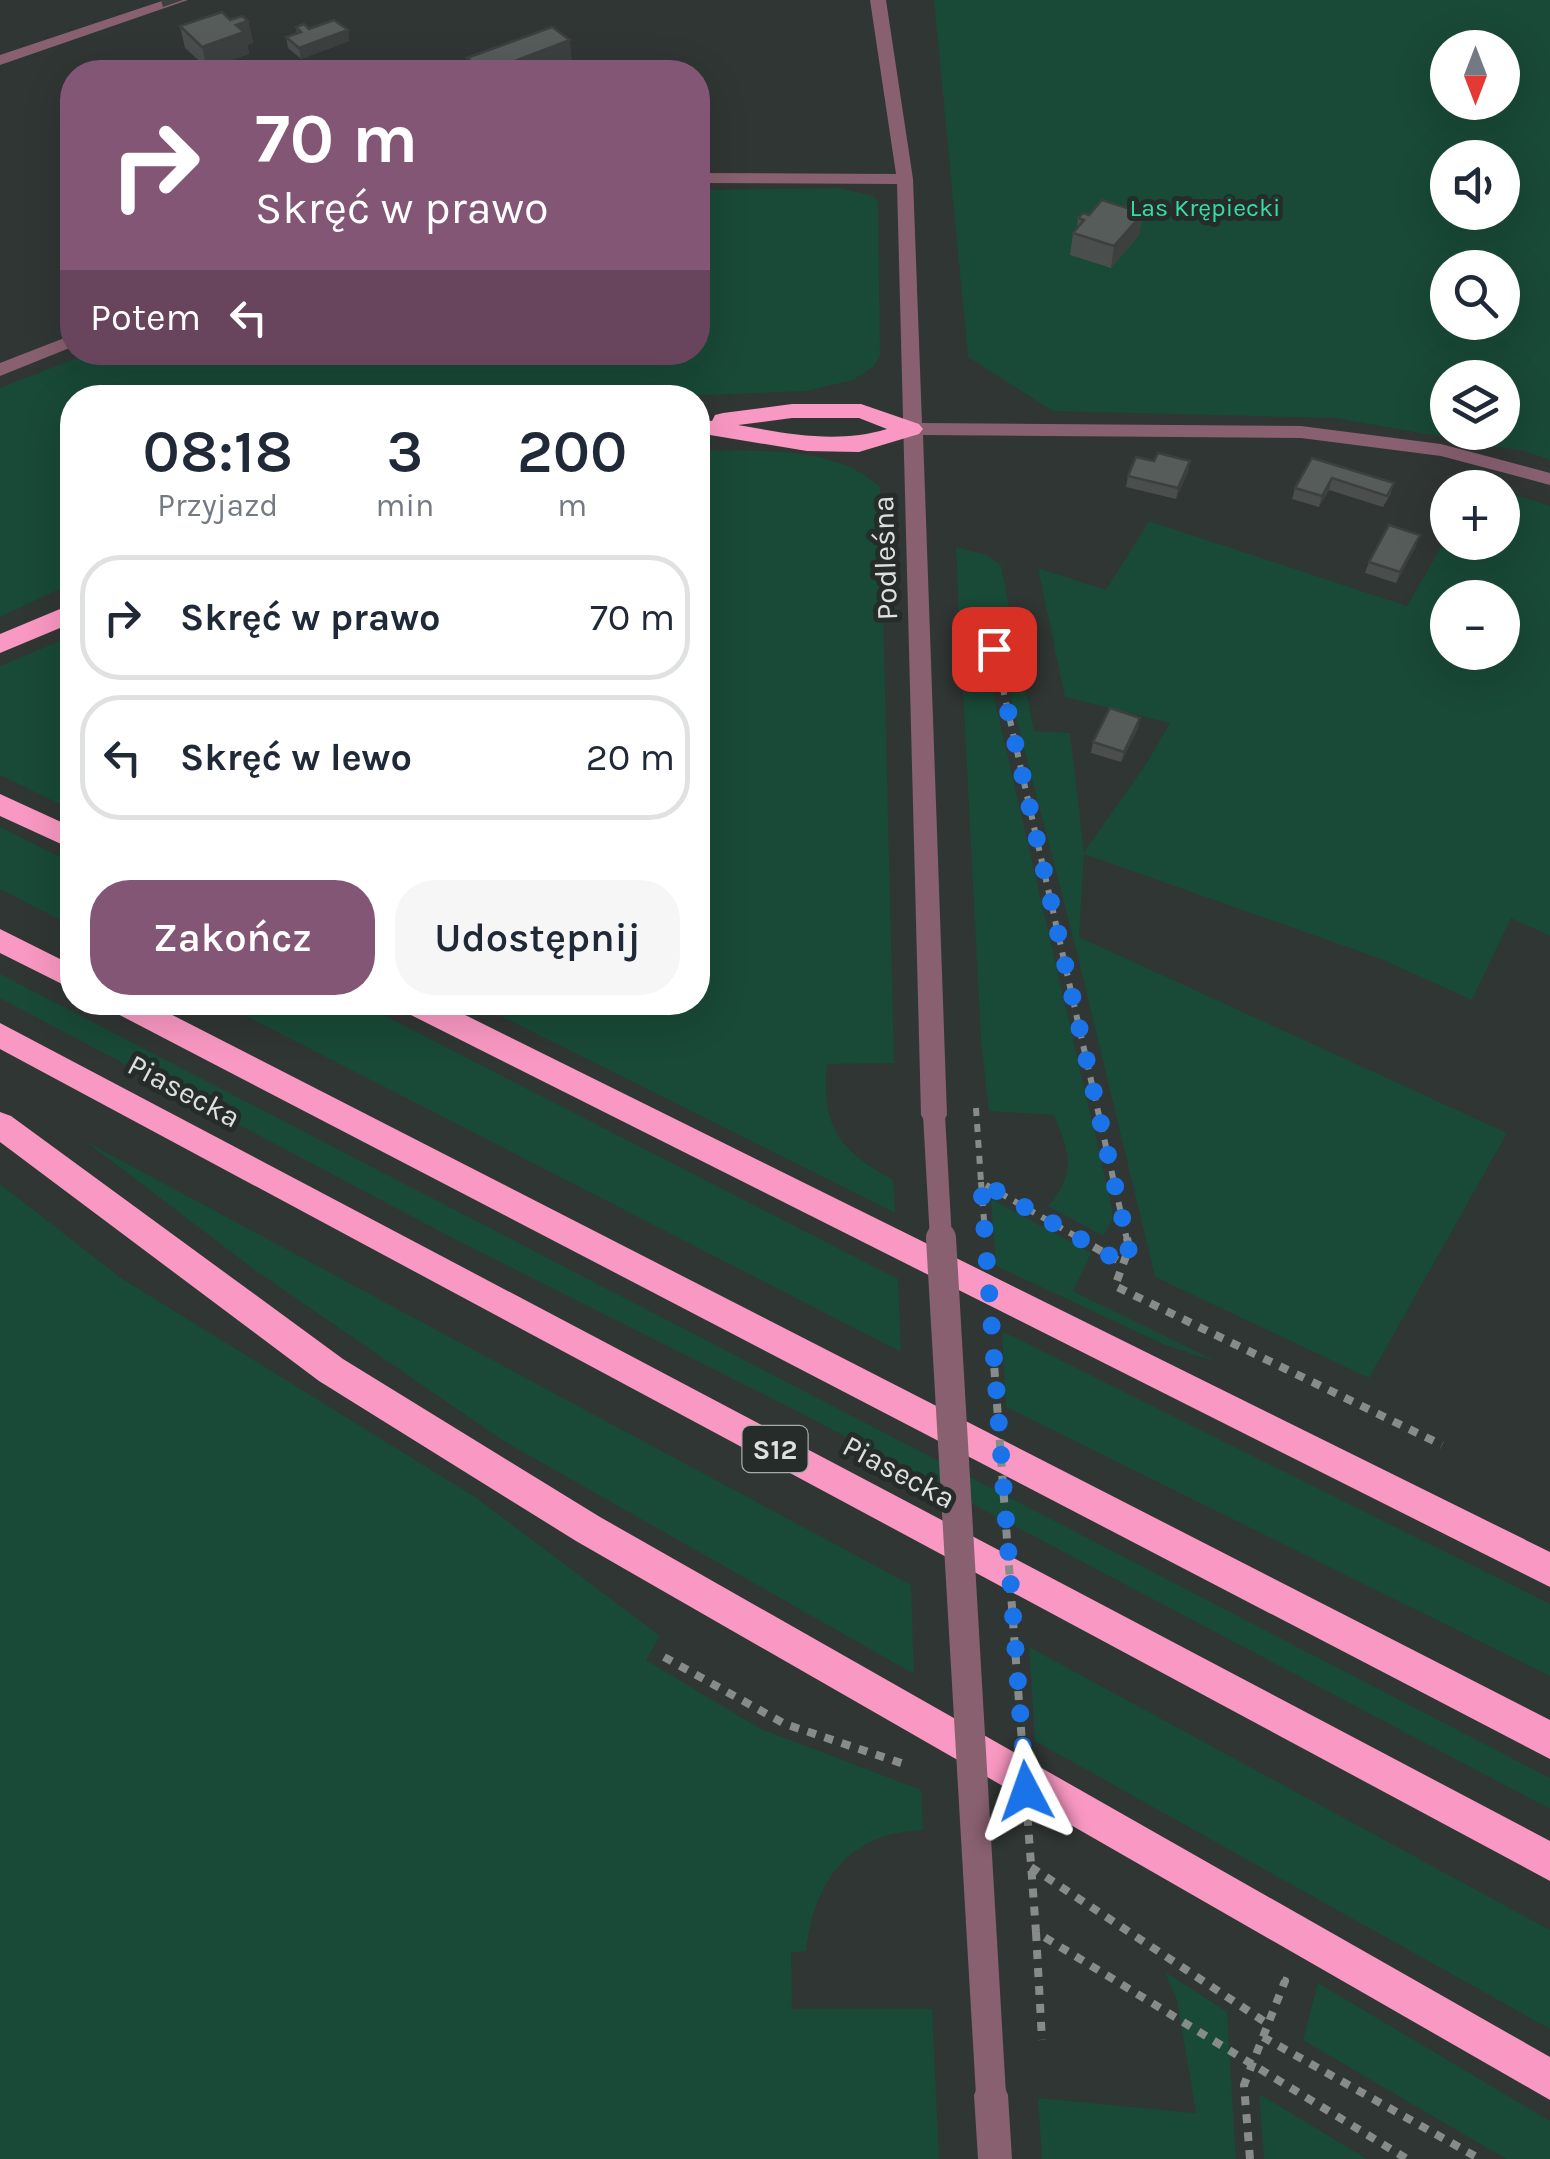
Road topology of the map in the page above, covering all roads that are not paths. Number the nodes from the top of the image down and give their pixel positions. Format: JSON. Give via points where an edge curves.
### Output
{"nodes":[{"id":1,"x":180,"y":0,"type":"edge"},
{"id":2,"x":878,"y":0,"type":"edge"},
{"id":3,"x":0,"y":60,"type":"edge"},
{"id":4,"x":710,"y":178,"type":"edge"},
{"id":5,"x":905,"y":179,"type":"junction"},
{"id":6,"x":60,"y":346,"type":"edge"},
{"id":7,"x":0,"y":370,"type":"edge"},
{"id":8,"x":710,"y":423,"type":"edge"},
{"id":9,"x":710,"y":427,"type":"edge"},
{"id":10,"x":911,"y":428,"type":"junction"},
{"id":11,"x":1550,"y":479,"type":"edge"},
{"id":12,"x":60,"y":617,"type":"edge"},
{"id":13,"x":0,"y":644,"type":"edge"},
{"id":14,"x":0,"y":804,"type":"edge"},
{"id":15,"x":60,"y":833,"type":"edge"},
{"id":16,"x":0,"y":940,"type":"edge"},
{"id":17,"x":60,"y":972,"type":"edge"},
{"id":18,"x":145,"y":1015,"type":"edge"},
{"id":19,"x":436,"y":1015,"type":"edge"},
{"id":20,"x":0,"y":1036,"type":"edge"},
{"id":21,"x":0,"y":1124,"type":"edge"},
{"id":22,"x":1550,"y":1570,"type":"edge"},
{"id":23,"x":1550,"y":1740,"type":"edge"},
{"id":24,"x":1550,"y":1862,"type":"edge"},
{"id":25,"x":1550,"y":2080,"type":"edge"},
{"id":26,"x":995,"y":2159,"type":"edge"}],
"edges":[{"from":1,"to":3,"type":"street"},
{"from":2,"to":5,"type":"street","name":"Podleśna"},
{"from":4,"to":5,"type":"street"},
{"from":5,"to":10,"type":"street","name":"Podleśna"},
{"from":6,"to":7,"type":"street"},
{"from":8,"to":10,"type":"highway","via":[[792,411],[861,411]]},
{"from":9,"to":10,"type":"highway","via":[[807,444],[859,445]]},
{"from":10,"to":11,"type":"street","via":[[1301,432],[1440,450]]},
{"from":10,"to":26,"type":"street","name":"Podleśna","bridge":true,"via":[[934,1115]]},
{"from":12,"to":13,"type":"highway"},
{"from":14,"to":15,"type":"highway"},
{"from":16,"to":17,"type":"highway"},
{"from":18,"to":23,"type":"highway","name":"Piasecka"},
{"from":19,"to":22,"type":"highway"},
{"from":20,"to":24,"type":"highway","name":"Piasecka","number":"S12"},
{"from":21,"to":25,"type":"highway","via":[[331,1370],[572,1519]]}]}
